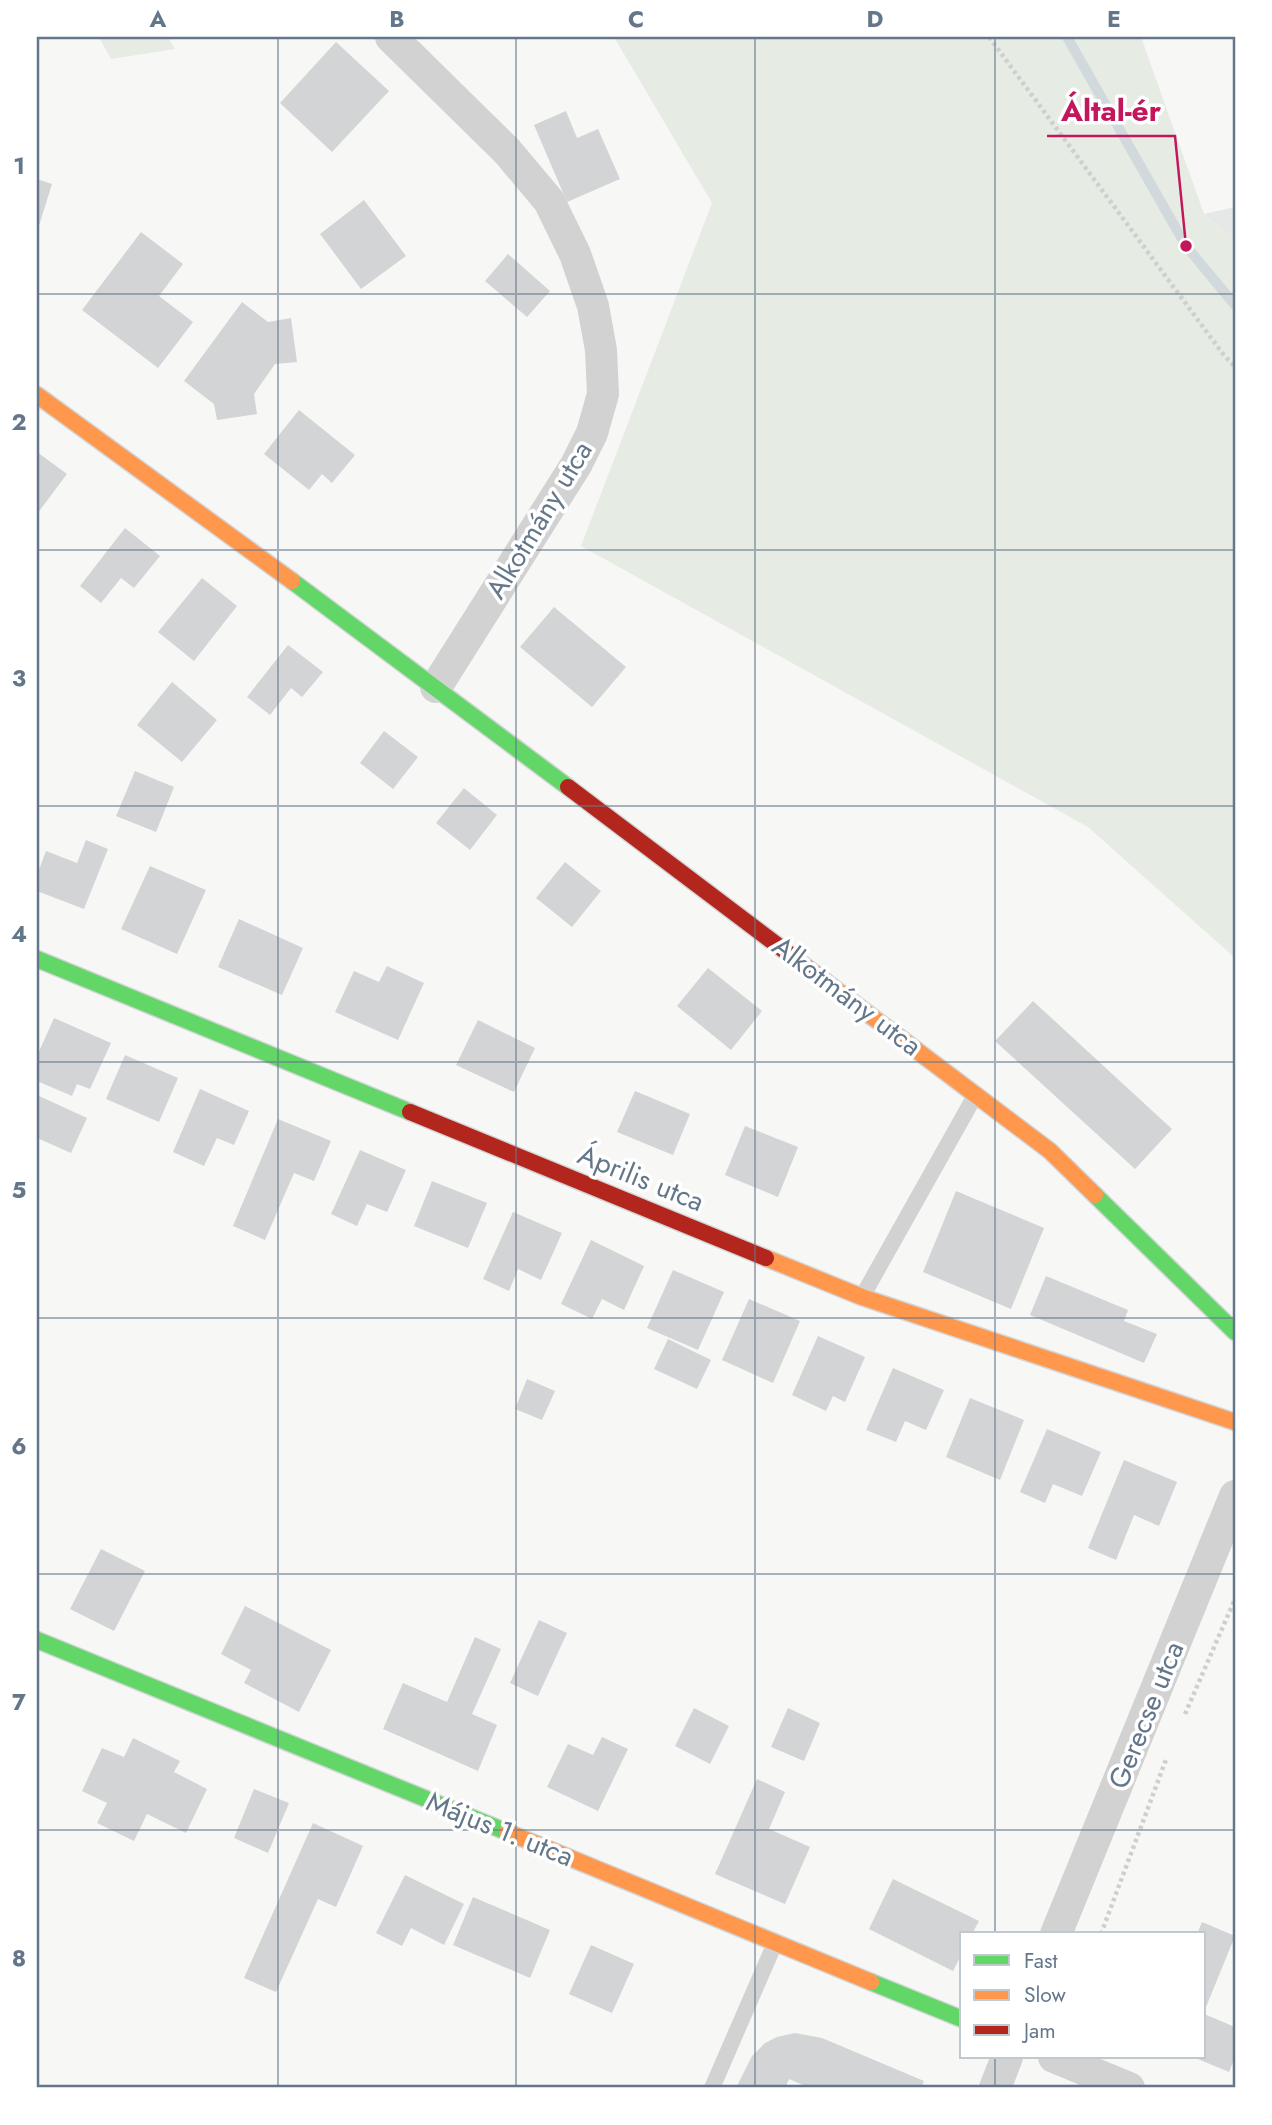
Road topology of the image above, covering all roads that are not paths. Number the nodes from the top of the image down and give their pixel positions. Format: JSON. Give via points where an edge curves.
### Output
{"nodes":[{"id":1,"x":391,"y":37,"type":"edge"},
{"id":2,"x":37,"y":395,"type":"edge"},
{"id":3,"x":436,"y":687,"type":"junction"},
{"id":4,"x":37,"y":959,"type":"edge"},
{"id":5,"x":976,"y":1093,"type":"junction"},
{"id":6,"x":862,"y":1297,"type":"junction"},
{"id":7,"x":1235,"y":1332,"type":"edge"},
{"id":8,"x":1235,"y":1422,"type":"edge"},
{"id":9,"x":1235,"y":1496,"type":"edge"},
{"id":10,"x":37,"y":1640,"type":"edge"},
{"id":11,"x":1057,"y":1932,"type":"edge"},
{"id":12,"x":775,"y":1942,"type":"junction"},
{"id":13,"x":960,"y":2018,"type":"edge"},
{"id":14,"x":1007,"y":2058,"type":"edge"},
{"id":15,"x":1056,"y":2058,"type":"edge"},
{"id":16,"x":712,"y":2088,"type":"edge"},
{"id":17,"x":995,"y":2088,"type":"edge"},
{"id":18,"x":1129,"y":2088,"type":"edge"}],
"edges":[{"from":1,"to":3,"type":"street","name":"Alkotmány utca","via":[[507,151],[549,201],[575,254],[593,306],[601,349],[603,394],[592,433]]},
{"from":2,"to":3,"type":"street","name":"Alkotmány utca"},
{"from":3,"to":5,"type":"street","name":"Alkotmány utca"},
{"from":4,"to":6,"type":"street","name":"Április utca"},
{"from":5,"to":6,"type":"lane"},
{"from":5,"to":7,"type":"street","name":"Alkotmány utca","via":[[1050,1151]]},
{"from":6,"to":8,"type":"street","name":"Április utca"},
{"from":9,"to":11,"type":"street","name":"Gerecse utca"},
{"from":10,"to":12,"type":"street","name":"Május 1. utca"},
{"from":12,"to":13,"type":"street","name":"Május 1. utca"},
{"from":12,"to":16,"type":"lane"},
{"from":14,"to":17,"type":"street"},
{"from":15,"to":18,"type":"street"}]}
